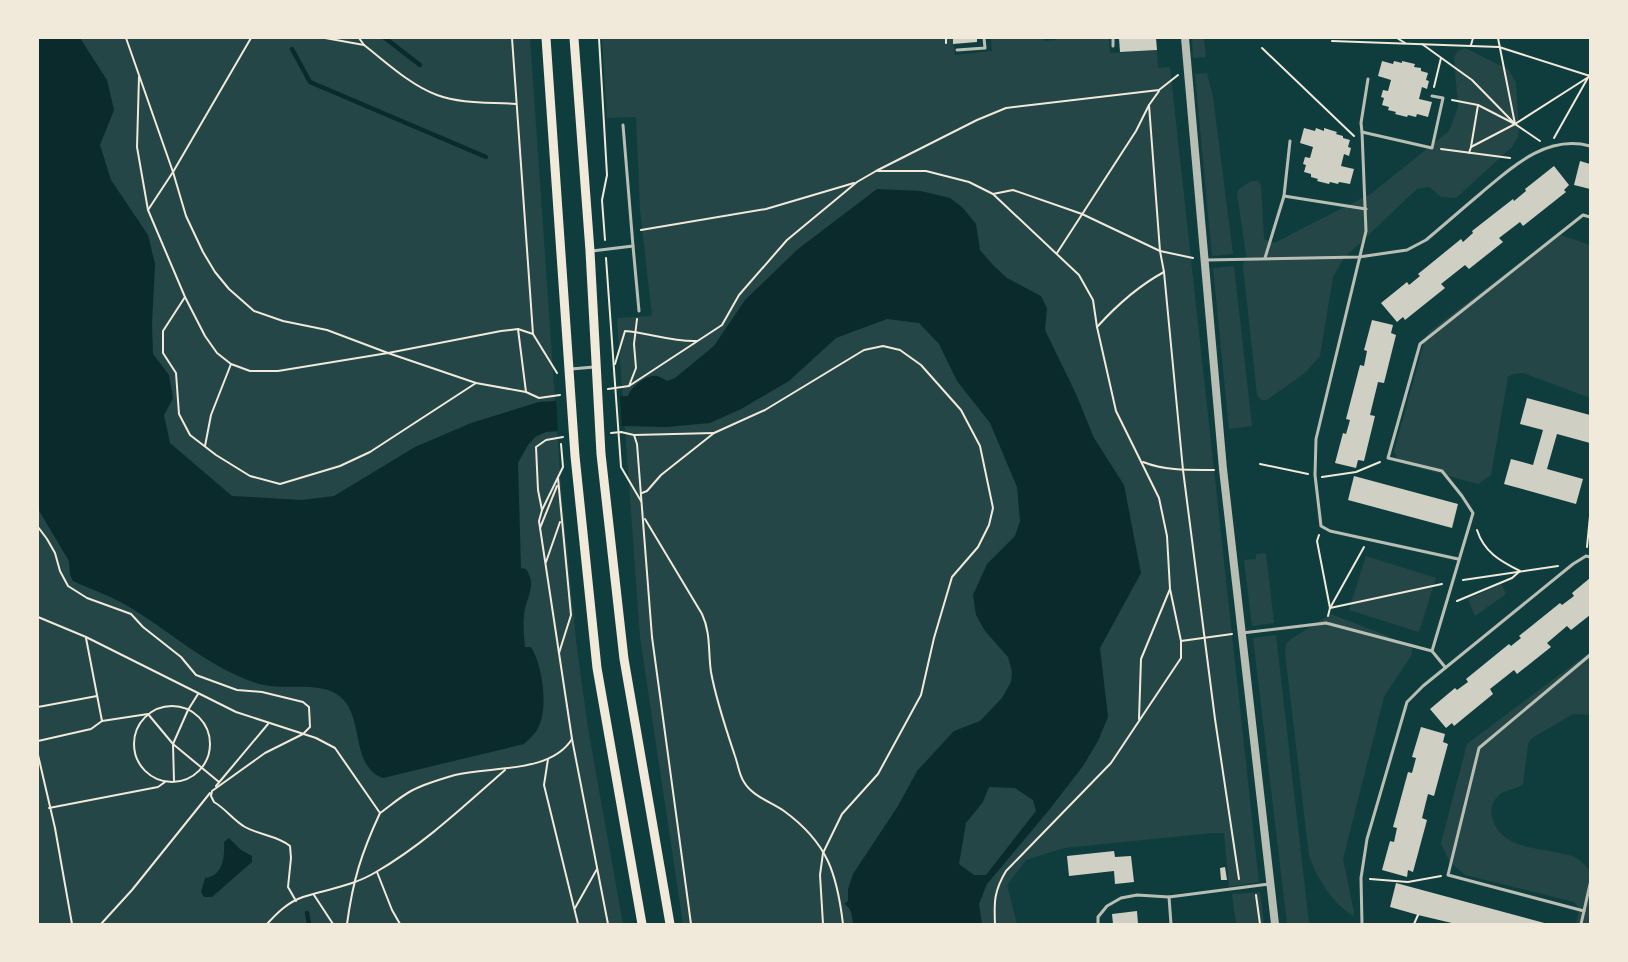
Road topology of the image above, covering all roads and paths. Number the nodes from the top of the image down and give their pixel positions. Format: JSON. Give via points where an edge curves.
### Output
{"nodes":[{"id":1,"x":126,"y":38,"type":"edge"},
{"id":2,"x":251,"y":38,"type":"edge"},
{"id":3,"x":325,"y":38,"type":"edge"},
{"id":4,"x":359,"y":38,"type":"edge"},
{"id":5,"x":512,"y":38,"type":"edge"},
{"id":6,"x":546,"y":38,"type":"edge"},
{"id":7,"x":574,"y":38,"type":"edge"},
{"id":8,"x":599,"y":38,"type":"edge"},
{"id":9,"x":946,"y":38,"type":"edge"},
{"id":10,"x":984,"y":38,"type":"edge"},
{"id":11,"x":1113,"y":38,"type":"edge"},
{"id":12,"x":1185,"y":38,"type":"edge"},
{"id":13,"x":1397,"y":38,"type":"edge"},
{"id":14,"x":1473,"y":38,"type":"edge"},
{"id":15,"x":1497,"y":38,"type":"edge"},
{"id":16,"x":1332,"y":41,"type":"dead end"},
{"id":17,"x":946,"y":43,"type":"dead end"},
{"id":18,"x":1405,"y":43,"type":"junction"},
{"id":19,"x":1422,"y":44,"type":"junction"},
{"id":20,"x":364,"y":45,"type":"junction"},
{"id":21,"x":1471,"y":45,"type":"junction"},
{"id":22,"x":1113,"y":46,"type":"dead end"},
{"id":23,"x":1499,"y":47,"type":"junction"},
{"id":24,"x":1262,"y":48,"type":"dead end"},
{"id":25,"x":957,"y":50,"type":"dead end"},
{"id":26,"x":1441,"y":58,"type":"junction"},
{"id":27,"x":1188,"y":68,"type":"junction"},
{"id":28,"x":1590,"y":76,"type":"edge"},
{"id":29,"x":139,"y":77,"type":"junction"},
{"id":30,"x":1368,"y":79,"type":"dead end"},
{"id":31,"x":1159,"y":90,"type":"junction"},
{"id":32,"x":1432,"y":96,"type":"joint"},
{"id":33,"x":1443,"y":98,"type":"junction"},
{"id":34,"x":517,"y":104,"type":"junction"},
{"id":35,"x":1149,"y":105,"type":"junction"},
{"id":36,"x":1478,"y":105,"type":"junction"},
{"id":37,"x":605,"y":122,"type":"dead end"},
{"id":38,"x":1515,"y":124,"type":"junction"},
{"id":39,"x":623,"y":125,"type":"dead end"},
{"id":40,"x":1362,"y":132,"type":"junction"},
{"id":41,"x":1290,"y":141,"type":"dead end"},
{"id":42,"x":1364,"y":145,"type":"junction"},
{"id":43,"x":1590,"y":146,"type":"edge"},
{"id":44,"x":1471,"y":147,"type":"junction"},
{"id":45,"x":1549,"y":147,"type":"junction"},
{"id":46,"x":1432,"y":148,"type":"junction"},
{"id":47,"x":1469,"y":153,"type":"junction"},
{"id":48,"x":1522,"y":160,"type":"junction"},
{"id":49,"x":876,"y":171,"type":"junction"},
{"id":50,"x":173,"y":172,"type":"junction"},
{"id":51,"x":857,"y":182,"type":"junction"},
{"id":52,"x":993,"y":194,"type":"junction"},
{"id":53,"x":1284,"y":196,"type":"junction"},
{"id":54,"x":148,"y":210,"type":"junction"},
{"id":55,"x":1366,"y":210,"type":"junction"},
{"id":56,"x":1082,"y":214,"type":"junction"},
{"id":57,"x":1590,"y":217,"type":"edge"},
{"id":58,"x":631,"y":232,"type":"junction"},
{"id":59,"x":633,"y":246,"type":"junction"},
{"id":60,"x":1160,"y":250,"type":"junction"},
{"id":61,"x":590,"y":251,"type":"junction"},
{"id":62,"x":1057,"y":253,"type":"junction"},
{"id":63,"x":1359,"y":257,"type":"junction"},
{"id":64,"x":1264,"y":258,"type":"junction"},
{"id":65,"x":1204,"y":260,"type":"junction"},
{"id":66,"x":1164,"y":272,"type":"junction"},
{"id":67,"x":185,"y":297,"type":"junction"},
{"id":68,"x":639,"y":311,"type":"joint"},
{"id":69,"x":1097,"y":327,"type":"junction"},
{"id":70,"x":518,"y":329,"type":"junction"},
{"id":71,"x":635,"y":332,"type":"junction"},
{"id":72,"x":533,"y":333,"type":"junction"},
{"id":73,"x":697,"y":341,"type":"junction"},
{"id":74,"x":388,"y":352,"type":"junction"},
{"id":75,"x":231,"y":364,"type":"junction"},
{"id":76,"x":596,"y":367,"type":"junction"},
{"id":77,"x":557,"y":371,"type":"dead end"},
{"id":78,"x":570,"y":374,"type":"junction"},
{"id":79,"x":476,"y":383,"type":"junction"},
{"id":80,"x":629,"y":386,"type":"junction"},
{"id":81,"x":606,"y":389,"type":"dead end"},
{"id":82,"x":526,"y":392,"type":"junction"},
{"id":83,"x":562,"y":395,"type":"dead end"},
{"id":84,"x":714,"y":433,"type":"junction"},
{"id":85,"x":633,"y":435,"type":"dead end"},
{"id":86,"x":205,"y":446,"type":"junction"},
{"id":87,"x":562,"y":457,"type":"dead end"},
{"id":88,"x":1143,"y":462,"type":"junction"},
{"id":89,"x":1223,"y":469,"type":"junction"},
{"id":90,"x":1183,"y":470,"type":"junction"},
{"id":91,"x":558,"y":475,"type":"junction"},
{"id":92,"x":558,"y":483,"type":"junction"},
{"id":93,"x":642,"y":493,"type":"dead end"},
{"id":94,"x":1473,"y":513,"type":"junction"},
{"id":95,"x":644,"y":517,"type":"junction"},
{"id":96,"x":561,"y":519,"type":"junction"},
{"id":97,"x":1590,"y":520,"type":"edge"},
{"id":98,"x":1321,"y":525,"type":"junction"},
{"id":99,"x":38,"y":527,"type":"edge"},
{"id":100,"x":540,"y":528,"type":"junction"},
{"id":101,"x":1368,"y":539,"type":"junction"},
{"id":102,"x":1588,"y":556,"type":"edge"},
{"id":103,"x":1458,"y":559,"type":"junction"},
{"id":104,"x":545,"y":564,"type":"junction"},
{"id":105,"x":1573,"y":564,"type":"junction"},
{"id":106,"x":1520,"y":572,"type":"junction"},
{"id":107,"x":1452,"y":582,"type":"junction"},
{"id":108,"x":1170,"y":589,"type":"junction"},
{"id":109,"x":1446,"y":605,"type":"junction"},
{"id":110,"x":1329,"y":608,"type":"junction"},
{"id":111,"x":38,"y":618,"type":"edge"},
{"id":112,"x":1326,"y":623,"type":"junction"},
{"id":113,"x":1241,"y":633,"type":"junction"},
{"id":114,"x":1204,"y":636,"type":"junction"},
{"id":115,"x":86,"y":637,"type":"junction"},
{"id":116,"x":1181,"y":640,"type":"junction"},
{"id":117,"x":1432,"y":651,"type":"junction"},
{"id":118,"x":559,"y":655,"type":"junction"},
{"id":119,"x":1590,"y":655,"type":"edge"},
{"id":120,"x":1445,"y":668,"type":"junction"},
{"id":121,"x":198,"y":694,"type":"junction"},
{"id":122,"x":97,"y":696,"type":"junction"},
{"id":123,"x":38,"y":707,"type":"edge"},
{"id":124,"x":188,"y":710,"type":"junction"},
{"id":125,"x":148,"y":714,"type":"junction"},
{"id":126,"x":102,"y":721,"type":"junction"},
{"id":127,"x":1138,"y":722,"type":"junction"},
{"id":128,"x":268,"y":724,"type":"junction"},
{"id":129,"x":303,"y":734,"type":"junction"},
{"id":130,"x":572,"y":739,"type":"junction"},
{"id":131,"x":38,"y":741,"type":"edge"},
{"id":132,"x":173,"y":744,"type":"junction"},
{"id":133,"x":38,"y":755,"type":"edge"},
{"id":134,"x":548,"y":759,"type":"junction"},
{"id":135,"x":38,"y":765,"type":"edge"},
{"id":136,"x":202,"y":770,"type":"junction"},
{"id":137,"x":505,"y":770,"type":"junction"},
{"id":138,"x":165,"y":782,"type":"junction"},
{"id":139,"x":174,"y":782,"type":"junction"},
{"id":140,"x":219,"y":783,"type":"junction"},
{"id":141,"x":212,"y":791,"type":"junction"},
{"id":142,"x":49,"y":808,"type":"junction"},
{"id":143,"x":380,"y":813,"type":"junction"},
{"id":144,"x":823,"y":853,"type":"junction"},
{"id":145,"x":597,"y":869,"type":"junction"},
{"id":146,"x":377,"y":872,"type":"junction"},
{"id":147,"x":1448,"y":875,"type":"junction"},
{"id":148,"x":1361,"y":878,"type":"junction"},
{"id":149,"x":1270,"y":884,"type":"junction"},
{"id":150,"x":1590,"y":884,"type":"edge"},
{"id":151,"x":353,"y":885,"type":"junction"},
{"id":152,"x":1255,"y":886,"type":"junction"},
{"id":153,"x":1240,"y":888,"type":"junction"},
{"id":154,"x":314,"y":895,"type":"junction"},
{"id":155,"x":1169,"y":897,"type":"junction"},
{"id":156,"x":296,"y":901,"type":"junction"},
{"id":157,"x":575,"y":908,"type":"junction"},
{"id":158,"x":1584,"y":911,"type":"junction"},
{"id":159,"x":1418,"y":915,"type":"dead end"},
{"id":160,"x":72,"y":924,"type":"edge"},
{"id":161,"x":101,"y":924,"type":"edge"},
{"id":162,"x":267,"y":924,"type":"edge"},
{"id":163,"x":333,"y":924,"type":"edge"},
{"id":164,"x":347,"y":924,"type":"edge"},
{"id":165,"x":400,"y":924,"type":"edge"},
{"id":166,"x":578,"y":924,"type":"edge"},
{"id":167,"x":608,"y":924,"type":"edge"},
{"id":168,"x":642,"y":924,"type":"edge"},
{"id":169,"x":670,"y":924,"type":"edge"},
{"id":170,"x":691,"y":924,"type":"edge"},
{"id":171,"x":823,"y":924,"type":"edge"},
{"id":172,"x":843,"y":924,"type":"edge"},
{"id":173,"x":995,"y":924,"type":"edge"},
{"id":174,"x":1098,"y":924,"type":"edge"},
{"id":175,"x":1171,"y":924,"type":"edge"},
{"id":176,"x":1260,"y":924,"type":"edge"},
{"id":177,"x":1275,"y":924,"type":"edge"},
{"id":178,"x":1362,"y":924,"type":"edge"},
{"id":179,"x":1414,"y":924,"type":"edge"},
{"id":180,"x":1581,"y":924,"type":"edge"}],
"edges":[{"from":1,"to":29,"type":"path"},
{"from":2,"to":50,"type":"path"},
{"from":3,"to":20,"type":"path"},
{"from":4,"to":20,"type":"path"},
{"from":5,"to":34,"type":"path"},
{"from":6,"to":78,"type":"main road"},
{"from":7,"to":61,"type":"main road"},
{"from":8,"to":37,"type":"path"},
{"from":9,"to":17,"type":"path"},
{"from":10,"to":25,"type":"lane","via":[[985,48]]},
{"from":11,"to":22,"type":"lane"},
{"from":12,"to":27,"type":"street"},
{"from":13,"to":18,"type":"path"},
{"from":14,"to":21,"type":"path"},
{"from":15,"to":23,"type":"path"},
{"from":16,"to":18,"type":"path"},
{"from":18,"to":19,"type":"path"},
{"from":19,"to":21,"type":"path"},
{"from":19,"to":26,"type":"path"},
{"from":20,"to":34,"type":"path","via":[[436,95]]},
{"from":21,"to":23,"type":"path"},
{"from":23,"to":28,"type":"path"},
{"from":23,"to":38,"type":"path"},
{"from":24,"to":42,"type":"path"},
{"from":26,"to":32,"type":"path"},
{"from":26,"to":38,"type":"path","via":[[1472,81]]},
{"from":27,"to":31,"type":"path"},
{"from":27,"to":65,"type":"street"},
{"from":28,"to":38,"type":"path"},
{"from":28,"to":45,"type":"path"},
{"from":29,"to":50,"type":"path"},
{"from":29,"to":54,"type":"path","via":[[137,147]]},
{"from":30,"to":40,"type":"lane"},
{"from":31,"to":35,"type":"path"},
{"from":31,"to":49,"type":"path","via":[[1006,108]]},
{"from":32,"to":33,"type":"lane"},
{"from":33,"to":36,"type":"path"},
{"from":33,"to":46,"type":"lane"},
{"from":34,"to":72,"type":"path"},
{"from":35,"to":56,"type":"path"},
{"from":35,"to":60,"type":"path"},
{"from":36,"to":38,"type":"path"},
{"from":36,"to":44,"type":"path"},
{"from":38,"to":44,"type":"path"},
{"from":38,"to":45,"type":"path"},
{"from":39,"to":58,"type":"lane"},
{"from":40,"to":42,"type":"lane"},
{"from":40,"to":46,"type":"lane"},
{"from":41,"to":53,"type":"lane"},
{"from":42,"to":55,"type":"lane"},
{"from":43,"to":45,"type":"lane","via":[[1578,143]]},
{"from":44,"to":47,"type":"path"},
{"from":45,"to":48,"type":"lane"},
{"from":46,"to":47,"type":"path"},
{"from":47,"to":48,"type":"path"},
{"from":48,"to":63,"type":"lane","via":[[1426,240],[1407,250]]},
{"from":49,"to":51,"type":"path"},
{"from":49,"to":52,"type":"path","via":[[926,171],[969,182]]},
{"from":50,"to":54,"type":"path"},
{"from":50,"to":74,"type":"path","via":[[186,216],[215,273],[254,311],[327,330]]},
{"from":51,"to":58,"type":"path","via":[[766,209]]},
{"from":51,"to":73,"type":"path","via":[[787,240],[739,295],[722,325]]},
{"from":52,"to":56,"type":"path","via":[[1013,190]]},
{"from":52,"to":62,"type":"path"},
{"from":53,"to":55,"type":"lane"},
{"from":53,"to":64,"type":"lane"},
{"from":54,"to":67,"type":"path"},
{"from":55,"to":63,"type":"lane","via":[[1366,231]]},
{"from":56,"to":60,"type":"path"},
{"from":56,"to":62,"type":"path"},
{"from":57,"to":94,"type":"lane","via":[[1582,215],[1420,344],[1388,458],[1442,471]]},
{"from":58,"to":59,"type":"lane"},
{"from":59,"to":61,"type":"lane"},
{"from":59,"to":68,"type":"lane"},
{"from":60,"to":65,"type":"path"},
{"from":60,"to":66,"type":"path"},
{"from":61,"to":76,"type":"main road"},
{"from":62,"to":69,"type":"path","via":[[1079,275],[1093,300]]},
{"from":63,"to":64,"type":"lane"},
{"from":63,"to":98,"type":"lane","via":[[1316,439],[1315,475]]},
{"from":64,"to":65,"type":"lane"},
{"from":65,"to":89,"type":"street"},
{"from":66,"to":69,"type":"path","via":[[1117,306]]},
{"from":66,"to":90,"type":"path"},
{"from":67,"to":75,"type":"path","via":[[205,336]]},
{"from":67,"to":86,"type":"path","via":[[163,331],[163,353],[176,373],[179,414],[190,435]]},
{"from":68,"to":71,"type":"path"},
{"from":69,"to":88,"type":"path","via":[[1116,411]]},
{"from":70,"to":72,"type":"path"},
{"from":70,"to":74,"type":"path"},
{"from":70,"to":82,"type":"path"},
{"from":71,"to":73,"type":"path","via":[[680,342]]},
{"from":71,"to":80,"type":"path","via":[[636,368]]},
{"from":71,"to":95,"type":"path","via":[[625,331],[614,367],[621,467],[643,503]]},
{"from":72,"to":77,"type":"path"},
{"from":73,"to":80,"type":"path"},
{"from":74,"to":75,"type":"path","via":[[278,371],[250,371]]},
{"from":74,"to":79,"type":"path"},
{"from":75,"to":86,"type":"path","via":[[211,415]]},
{"from":76,"to":78,"type":"lane"},
{"from":76,"to":169,"type":"main road","via":[[601,454],[624,659]]},
{"from":78,"to":168,"type":"main road","via":[[597,668]]},
{"from":79,"to":82,"type":"path"},
{"from":79,"to":86,"type":"path","via":[[370,452],[340,466],[280,484],[250,476]]},
{"from":80,"to":81,"type":"path"},
{"from":82,"to":83,"type":"path","via":[[539,398]]},
{"from":84,"to":85,"type":"path"},
{"from":84,"to":93,"type":"path"},
{"from":84,"to":144,"type":"path","via":[[765,410],[864,350],[883,346],[900,350],[921,365],[962,410],[980,446],[993,508],[989,525],[978,547],[952,577],[921,695],[878,774],[842,814]]},
{"from":87,"to":91,"type":"path","via":[[563,467]]},
{"from":88,"to":90,"type":"path"},
{"from":88,"to":108,"type":"path","via":[[1159,498],[1167,536]]},
{"from":89,"to":90,"type":"path"},
{"from":89,"to":113,"type":"street"},
{"from":90,"to":114,"type":"path"},
{"from":91,"to":92,"type":"path"},
{"from":91,"to":100,"type":"path","via":[[540,515]]},
{"from":92,"to":96,"type":"path"},
{"from":92,"to":100,"type":"path"},
{"from":94,"to":103,"type":"lane"},
{"from":94,"to":106,"type":"path","via":[[1482,545]]},
{"from":95,"to":144,"type":"path","via":[[708,628],[711,671],[744,782],[809,833]]},
{"from":95,"to":170,"type":"path","via":[[652,637]]},
{"from":96,"to":104,"type":"path"},
{"from":96,"to":118,"type":"path","via":[[571,615]]},
{"from":97,"to":102,"type":"path"},
{"from":98,"to":101,"type":"lane","via":[[1330,531]]},
{"from":98,"to":110,"type":"path","via":[[1317,541]]},
{"from":99,"to":129,"type":"path","via":[[55,553],[68,586],[87,598],[131,614],[196,675],[237,690],[303,702],[309,706],[311,716],[310,727]]},
{"from":100,"to":104,"type":"path"},
{"from":101,"to":103,"type":"lane"},
{"from":101,"to":110,"type":"path"},
{"from":102,"to":105,"type":"lane"},
{"from":103,"to":107,"type":"lane"},
{"from":104,"to":118,"type":"path"},
{"from":105,"to":106,"type":"path"},
{"from":105,"to":120,"type":"lane"},
{"from":106,"to":107,"type":"path"},
{"from":106,"to":109,"type":"path"},
{"from":107,"to":109,"type":"lane"},
{"from":107,"to":110,"type":"path"},
{"from":108,"to":116,"type":"path"},
{"from":108,"to":127,"type":"path","via":[[1141,659]]},
{"from":109,"to":117,"type":"lane"},
{"from":110,"to":112,"type":"path"},
{"from":111,"to":115,"type":"path"},
{"from":112,"to":113,"type":"lane"},
{"from":112,"to":117,"type":"lane"},
{"from":113,"to":114,"type":"path"},
{"from":113,"to":149,"type":"street"},
{"from":114,"to":116,"type":"path"},
{"from":114,"to":153,"type":"path"},
{"from":115,"to":121,"type":"path"},
{"from":115,"to":122,"type":"path"},
{"from":116,"to":127,"type":"path","via":[[1181,658]]},
{"from":117,"to":120,"type":"lane"},
{"from":118,"to":130,"type":"path"},
{"from":119,"to":147,"type":"lane","via":[[1479,748]]},
{"from":120,"to":148,"type":"lane","via":[[1407,702],[1367,839]]},
{"from":121,"to":124,"type":"path"},
{"from":121,"to":128,"type":"path"},
{"from":122,"to":123,"type":"path"},
{"from":122,"to":126,"type":"path"},
{"from":124,"to":125,"type":"path","via":[[180,706],[159,708]]},
{"from":124,"to":132,"type":"path"},
{"from":124,"to":136,"type":"path","via":[[198,715],[209,731],[210,752]]},
{"from":125,"to":126,"type":"path"},
{"from":125,"to":132,"type":"path"},
{"from":125,"to":138,"type":"path","via":[[134,737],[136,757],[147,774]]},
{"from":126,"to":131,"type":"path","via":[[91,729]]},
{"from":127,"to":173,"type":"path","via":[[1111,763],[1006,870],[994,900]]},
{"from":128,"to":129,"type":"path"},
{"from":128,"to":140,"type":"path"},
{"from":129,"to":141,"type":"path","via":[[265,753]]},
{"from":129,"to":143,"type":"path","via":[[334,748]]},
{"from":130,"to":134,"type":"path","via":[[560,753]]},
{"from":130,"to":145,"type":"path"},
{"from":132,"to":136,"type":"path"},
{"from":132,"to":139,"type":"path"},
{"from":133,"to":135,"type":"path"},
{"from":134,"to":137,"type":"path"},
{"from":134,"to":157,"type":"path","via":[[544,785]]},
{"from":135,"to":142,"type":"path"},
{"from":136,"to":139,"type":"path","via":[[185,781]]},
{"from":136,"to":140,"type":"path"},
{"from":137,"to":143,"type":"path","via":[[456,775],[411,791]]},
{"from":137,"to":146,"type":"path","via":[[446,822]]},
{"from":138,"to":139,"type":"path"},
{"from":138,"to":142,"type":"path","via":[[158,787]]},
{"from":140,"to":141,"type":"path"},
{"from":141,"to":156,"type":"path","via":[[214,802],[244,827],[290,846],[288,887]]},
{"from":141,"to":161,"type":"path"},
{"from":142,"to":160,"type":"path"},
{"from":143,"to":151,"type":"path","via":[[363,848]]},
{"from":144,"to":171,"type":"path"},
{"from":144,"to":172,"type":"path","via":[[832,867]]},
{"from":145,"to":157,"type":"path"},
{"from":145,"to":167,"type":"path"},
{"from":146,"to":151,"type":"path"},
{"from":146,"to":165,"type":"path"},
{"from":147,"to":148,"type":"path","via":[[1408,882]]},
{"from":147,"to":158,"type":"lane"},
{"from":148,"to":178,"type":"lane"},
{"from":149,"to":152,"type":"lane"},
{"from":149,"to":177,"type":"street"},
{"from":150,"to":158,"type":"lane"},
{"from":151,"to":154,"type":"path"},
{"from":151,"to":164,"type":"path"},
{"from":152,"to":153,"type":"lane"},
{"from":152,"to":176,"type":"path"},
{"from":153,"to":155,"type":"lane"},
{"from":154,"to":156,"type":"path"},
{"from":154,"to":163,"type":"path"},
{"from":155,"to":174,"type":"lane","via":[[1121,898],[1102,911]]},
{"from":155,"to":175,"type":"lane"},
{"from":156,"to":162,"type":"path"},
{"from":157,"to":166,"type":"path"},
{"from":158,"to":180,"type":"lane"},
{"from":159,"to":179,"type":"path"}]}
